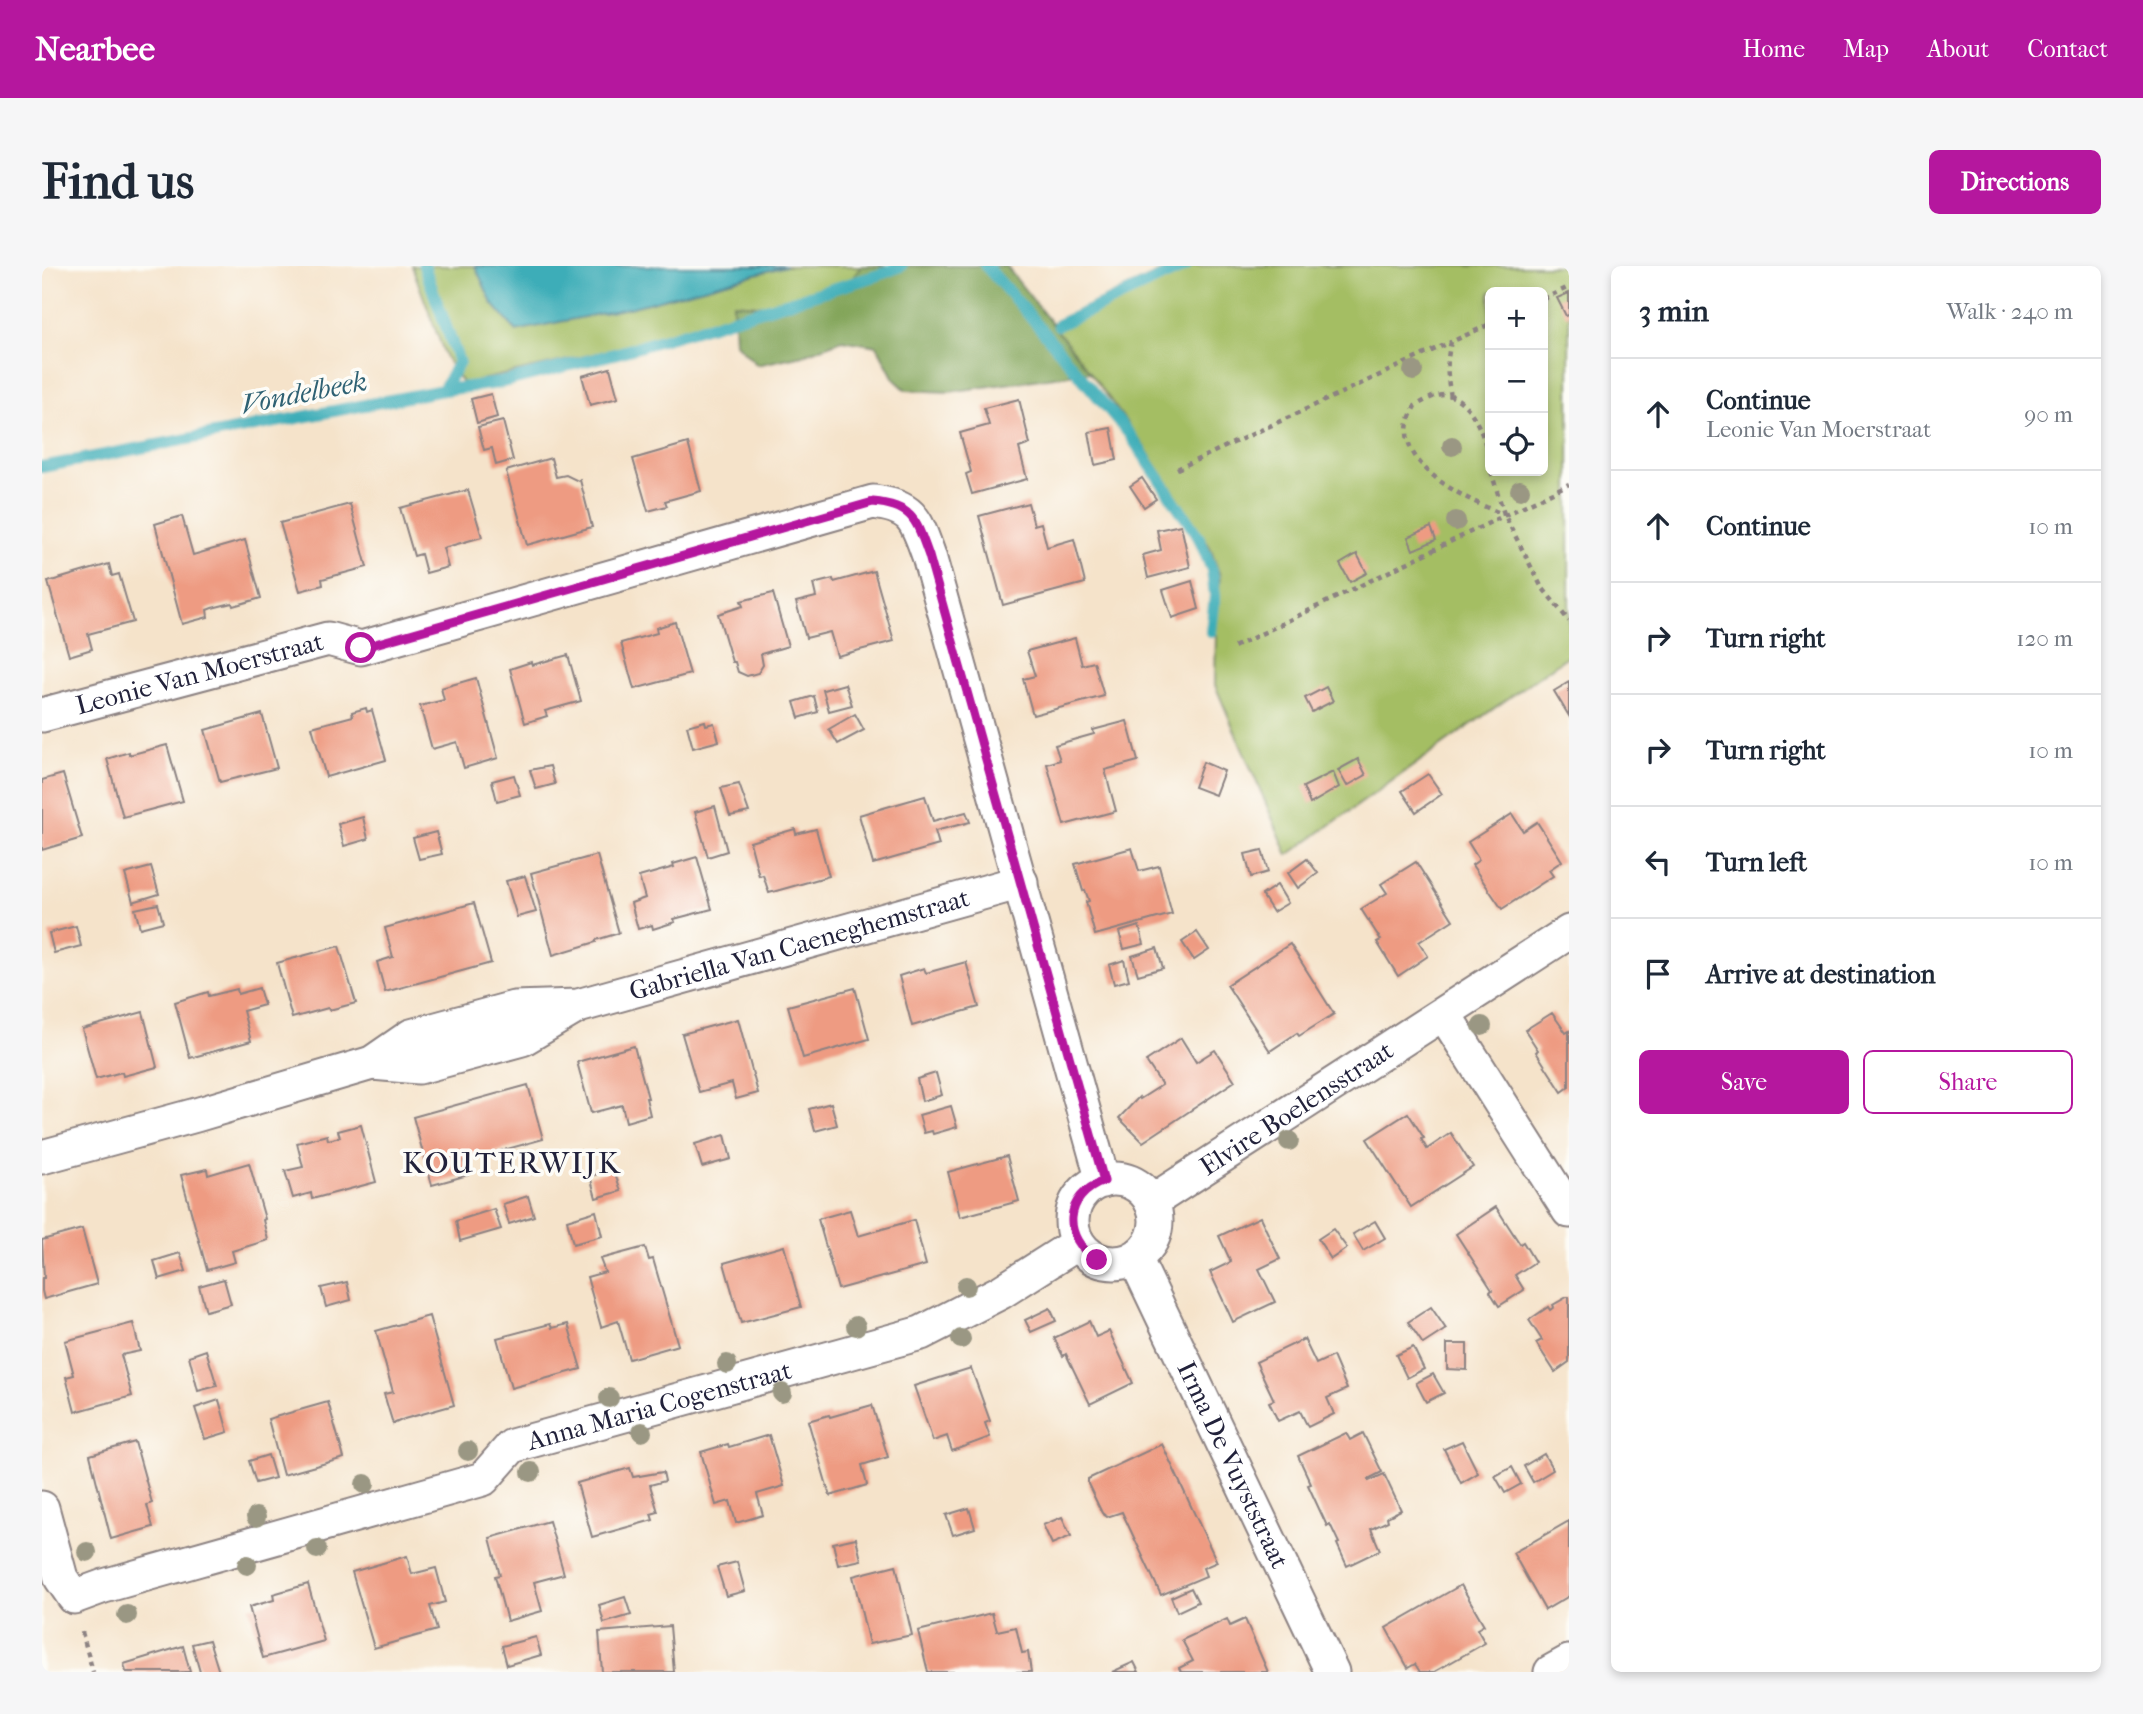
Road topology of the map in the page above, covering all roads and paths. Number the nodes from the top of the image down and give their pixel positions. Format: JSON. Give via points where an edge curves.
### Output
{"nodes":[{"id":1,"x":1569,"y":287,"type":"edge"},
{"id":2,"x":1548,"y":297,"type":"edge"},
{"id":3,"x":1485,"y":326,"type":"edge"},
{"id":4,"x":1451,"y":342,"type":"junction"},
{"id":5,"x":1451,"y":396,"type":"junction"},
{"id":6,"x":1485,"y":441,"type":"edge"},
{"id":7,"x":1177,"y":469,"type":"dead end"},
{"id":8,"x":1493,"y":476,"type":"edge"},
{"id":9,"x":1569,"y":484,"type":"edge"},
{"id":10,"x":1504,"y":514,"type":"junction"},
{"id":11,"x":1569,"y":621,"type":"edge"},
{"id":12,"x":1234,"y":647,"type":"dead end"},
{"id":13,"x":42,"y":715,"type":"edge"},
{"id":14,"x":1021,"y":882,"type":"junction"},
{"id":15,"x":1569,"y":932,"type":"edge"},
{"id":16,"x":1444,"y":1014,"type":"junction"},
{"id":17,"x":42,"y":1157,"type":"edge"},
{"id":18,"x":1104,"y":1181,"type":"junction"},
{"id":19,"x":1150,"y":1202,"type":"junction"},
{"id":20,"x":1569,"y":1211,"type":"edge"},
{"id":21,"x":1078,"y":1243,"type":"junction"},
{"id":22,"x":1135,"y":1258,"type":"junction"},
{"id":23,"x":42,"y":1508,"type":"edge"},
{"id":24,"x":1569,"y":1662,"type":"edge"},
{"id":25,"x":1332,"y":1672,"type":"edge"},
{"id":26,"x":1551,"y":1672,"type":"edge"}],
"edges":[{"from":1,"to":2,"type":"path"},
{"from":3,"to":4,"type":"path"},
{"from":4,"to":5,"type":"path","via":[[1447,377]]},
{"from":4,"to":7,"type":"path"},
{"from":5,"to":6,"type":"path","via":[[1474,416]]},
{"from":5,"to":10,"type":"path","via":[[1431,397],[1415,406],[1407,434],[1411,448],[1429,473]]},
{"from":8,"to":10,"type":"path"},
{"from":9,"to":10,"type":"path"},
{"from":10,"to":11,"type":"path","via":[[1541,586]]},
{"from":10,"to":12,"type":"path"},
{"from":13,"to":14,"type":"street","name":"Leonie Van Moerstraat","via":[[328,639],[361,648],[873,502],[894,504],[910,514],[929,556]]},
{"from":14,"to":17,"type":"street","name":"Gabriella Van Caeneghemstraat","via":[[578,1006],[514,1007],[424,1032],[372,1063]]},
{"from":14,"to":18,"type":"street"},
{"from":15,"to":16,"type":"street","name":"Elvire Boelensstraat"},
{"from":16,"to":19,"type":"street","name":"Elvire Boelensstraat"},
{"from":16,"to":20,"type":"street"},
{"from":18,"to":19,"type":"street","via":[[1129,1182]]},
{"from":18,"to":21,"type":"street","via":[[1090,1186],[1074,1208],[1072,1227]]},
{"from":19,"to":22,"type":"street","via":[[1156,1223],[1153,1237]]},
{"from":21,"to":22,"type":"street","via":[[1097,1260],[1116,1263]]},
{"from":21,"to":23,"type":"street","name":"Anna Maria Cogenstraat","via":[[1001,1292],[921,1333],[512,1446],[482,1479],[74,1597],[61,1578]]},
{"from":22,"to":25,"type":"street","name":"Irma De Vuyststraat"},
{"from":24,"to":26,"type":"street"}]}
